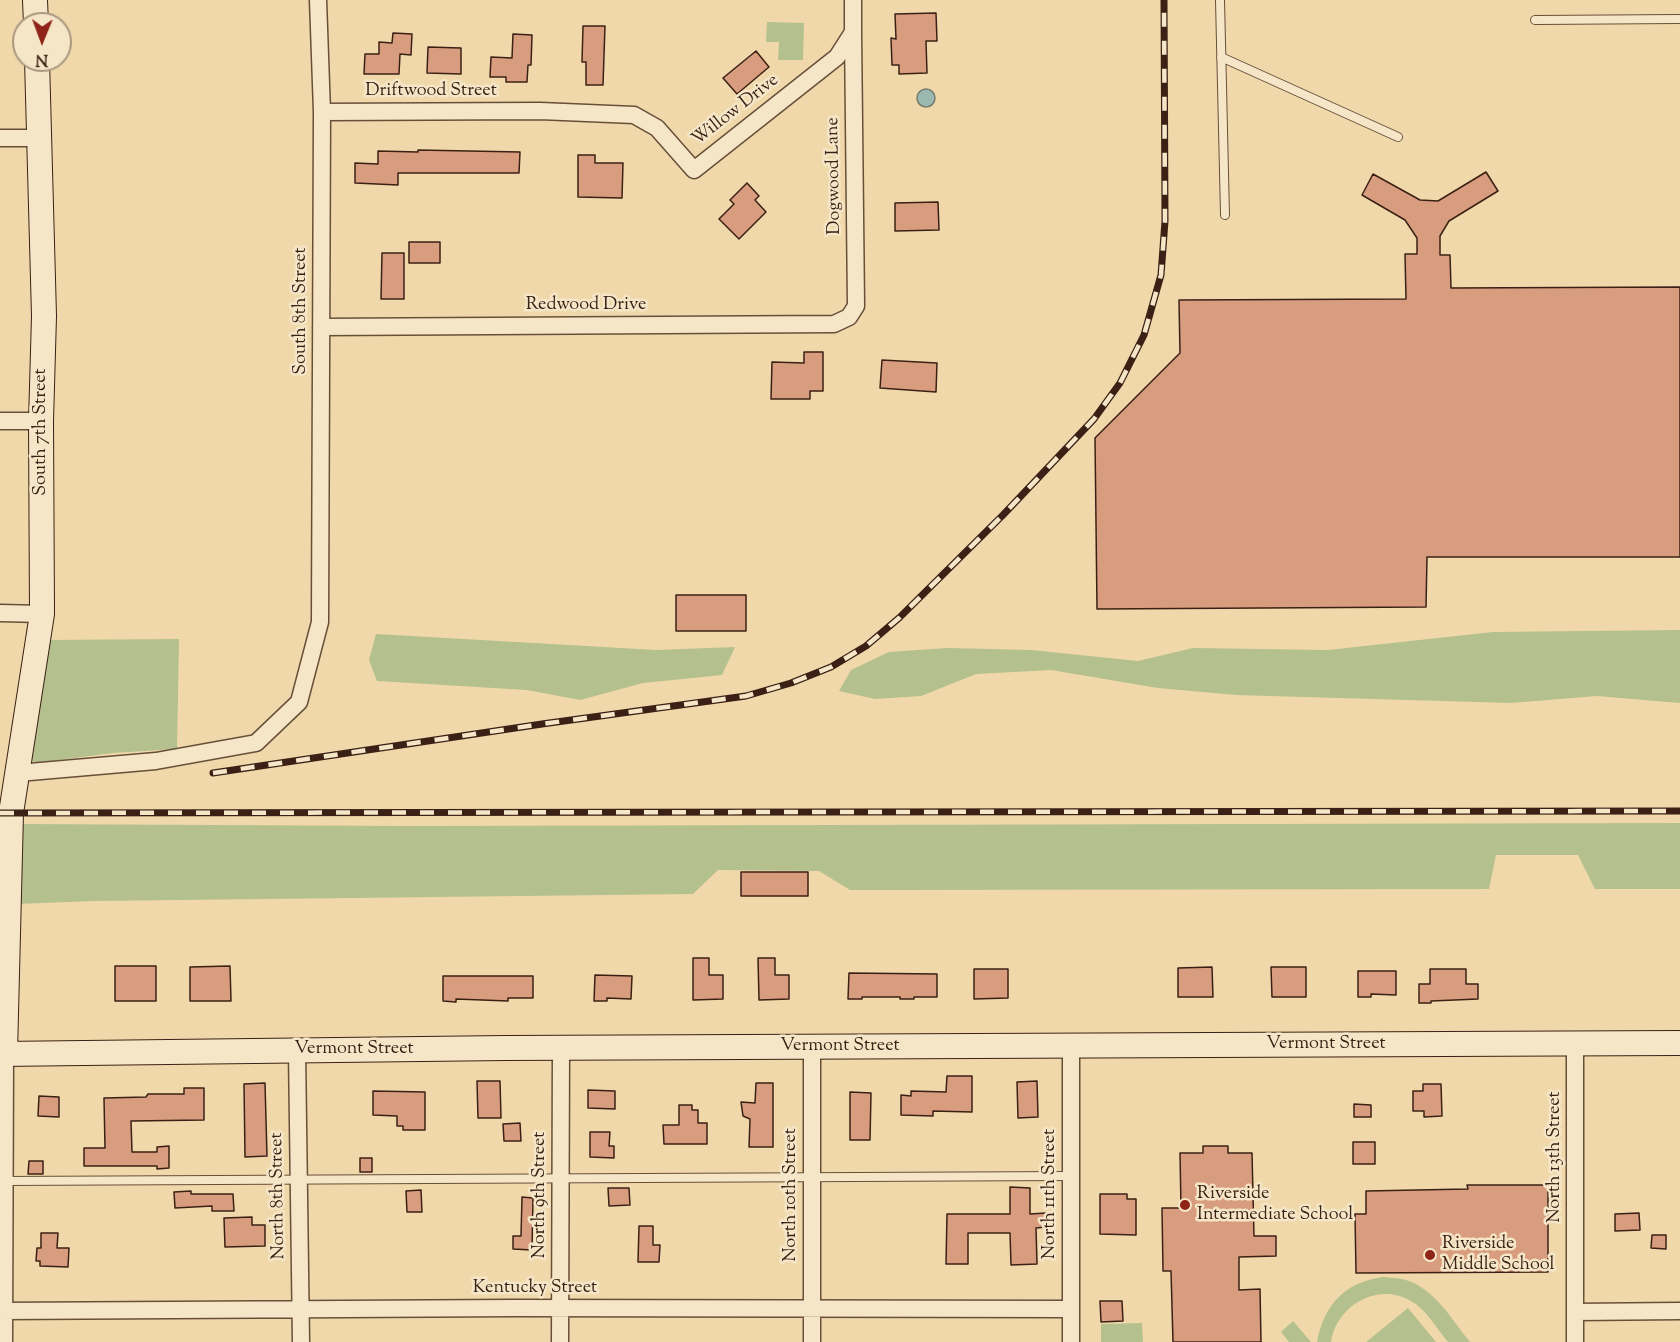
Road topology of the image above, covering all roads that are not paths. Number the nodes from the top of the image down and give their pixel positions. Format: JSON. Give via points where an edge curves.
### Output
{"nodes":[{"id":1,"x":318,"y":0,"type":"edge"},
{"id":2,"x":853,"y":0,"type":"edge"},
{"id":3,"x":1220,"y":0,"type":"edge"},
{"id":4,"x":1680,"y":19,"type":"edge"},
{"id":5,"x":1535,"y":20,"type":"dead end"},
{"id":6,"x":853,"y":32,"type":"junction"},
{"id":7,"x":1221,"y":57,"type":"junction"},
{"id":8,"x":37,"y":72,"type":"edge"},
{"id":9,"x":540,"y":111,"type":"joint"},
{"id":10,"x":322,"y":112,"type":"junction"},
{"id":11,"x":1398,"y":137,"type":"dead end"},
{"id":12,"x":0,"y":138,"type":"edge"},
{"id":13,"x":39,"y":138,"type":"junction"},
{"id":14,"x":1225,"y":215,"type":"dead end"},
{"id":15,"x":849,"y":317,"type":"joint"},
{"id":16,"x":321,"y":327,"type":"junction"},
{"id":17,"x":0,"y":421,"type":"edge"},
{"id":18,"x":41,"y":421,"type":"junction"},
{"id":19,"x":0,"y":613,"type":"edge"},
{"id":20,"x":42,"y":614,"type":"junction"},
{"id":21,"x":18,"y":773,"type":"junction"},
{"id":22,"x":4,"y":914,"type":"edge"},
{"id":23,"x":1680,"y":1043,"type":"edge"},
{"id":24,"x":1575,"y":1044,"type":"junction"},
{"id":25,"x":1071,"y":1046,"type":"junction"},
{"id":26,"x":812,"y":1047,"type":"junction"},
{"id":27,"x":561,"y":1048,"type":"junction"},
{"id":28,"x":297,"y":1050,"type":"junction"},
{"id":29,"x":3,"y":1054,"type":"edge"},
{"id":30,"x":1070,"y":1176,"type":"junction"},
{"id":31,"x":812,"y":1178,"type":"junction"},
{"id":32,"x":561,"y":1179,"type":"junction"},
{"id":33,"x":298,"y":1180,"type":"junction"},
{"id":34,"x":2,"y":1181,"type":"edge"},
{"id":35,"x":300,"y":1309,"type":"junction"},
{"id":36,"x":560,"y":1309,"type":"junction"},
{"id":37,"x":1071,"y":1309,"type":"junction"},
{"id":38,"x":812,"y":1310,"type":"junction"},
{"id":39,"x":2,"y":1311,"type":"edge"},
{"id":40,"x":1575,"y":1311,"type":"junction"},
{"id":41,"x":1680,"y":1311,"type":"edge"},
{"id":42,"x":4,"y":1342,"type":"edge"},
{"id":43,"x":301,"y":1342,"type":"edge"},
{"id":44,"x":560,"y":1342,"type":"edge"},
{"id":45,"x":812,"y":1342,"type":"edge"},
{"id":46,"x":1071,"y":1342,"type":"edge"},
{"id":47,"x":1575,"y":1342,"type":"edge"}],
"edges":[{"from":1,"to":10,"type":"street","name":"South 8th Street"},
{"from":2,"to":6,"type":"street"},
{"from":3,"to":7,"type":"lane"},
{"from":4,"to":5,"type":"lane"},
{"from":6,"to":9,"type":"street","name":"Willow Drive","via":[[837,57],[694,170],[657,128],[634,115]]},
{"from":6,"to":15,"type":"street","name":"Dogwood Lane","via":[[856,306]]},
{"from":7,"to":11,"type":"lane"},
{"from":7,"to":14,"type":"lane"},
{"from":8,"to":13,"type":"street","name":"South 7th Street"},
{"from":9,"to":10,"type":"street","name":"Driftwood Street"},
{"from":10,"to":16,"type":"street","name":"South 8th Street"},
{"from":12,"to":13,"type":"street"},
{"from":13,"to":18,"type":"street","name":"South 7th Street","via":[[44,316]]},
{"from":15,"to":16,"type":"street","name":"Redwood Drive","via":[[834,324]]},
{"from":16,"to":21,"type":"street","name":"South 8th Street","via":[[320,622],[299,702],[256,743],[156,761]]},
{"from":17,"to":18,"type":"street"},
{"from":18,"to":20,"type":"street","name":"South 7th Street"},
{"from":19,"to":20,"type":"street"},
{"from":20,"to":21,"type":"street","name":"South 7th Street"},
{"from":21,"to":22,"type":"street","name":"South 7th Street","via":[[11,813]]},
{"from":22,"to":29,"type":"street","name":"South 7th Street"},
{"from":23,"to":24,"type":"street","name":"Vermont Street"},
{"from":24,"to":25,"type":"street","name":"Vermont Street"},
{"from":24,"to":40,"type":"street","name":"North 13th Street"},
{"from":25,"to":26,"type":"street","name":"Vermont Street"},
{"from":25,"to":30,"type":"street","name":"North 11th Street"},
{"from":26,"to":27,"type":"street","name":"Vermont Street"},
{"from":26,"to":31,"type":"street","name":"North 10th Street"},
{"from":27,"to":28,"type":"street","name":"Vermont Street"},
{"from":27,"to":32,"type":"street","name":"North 9th Street"},
{"from":28,"to":29,"type":"street","name":"Vermont Street"},
{"from":28,"to":33,"type":"street","name":"North 8th Street"},
{"from":29,"to":34,"type":"street"},
{"from":30,"to":31,"type":"lane"},
{"from":30,"to":37,"type":"street","name":"North 11th Street"},
{"from":31,"to":32,"type":"lane"},
{"from":31,"to":38,"type":"street","name":"North 10th Street"},
{"from":32,"to":33,"type":"lane"},
{"from":32,"to":36,"type":"street","name":"North 9th Street"},
{"from":33,"to":34,"type":"lane"},
{"from":33,"to":35,"type":"street","name":"North 8th Street"},
{"from":34,"to":39,"type":"street"},
{"from":35,"to":36,"type":"street","name":"Kentucky Street"},
{"from":35,"to":39,"type":"street","name":"Kentucky Street"},
{"from":35,"to":43,"type":"street","name":"North 8th Street"},
{"from":36,"to":38,"type":"street","name":"Kentucky Street"},
{"from":36,"to":44,"type":"street","name":"North 9th Street"},
{"from":37,"to":38,"type":"street","name":"Kentucky Street"},
{"from":37,"to":46,"type":"street","name":"North 11th Street"},
{"from":38,"to":45,"type":"street","name":"North 10th Street"},
{"from":39,"to":42,"type":"street"},
{"from":40,"to":41,"type":"street"},
{"from":40,"to":47,"type":"street","name":"North 13th Street"}]}
